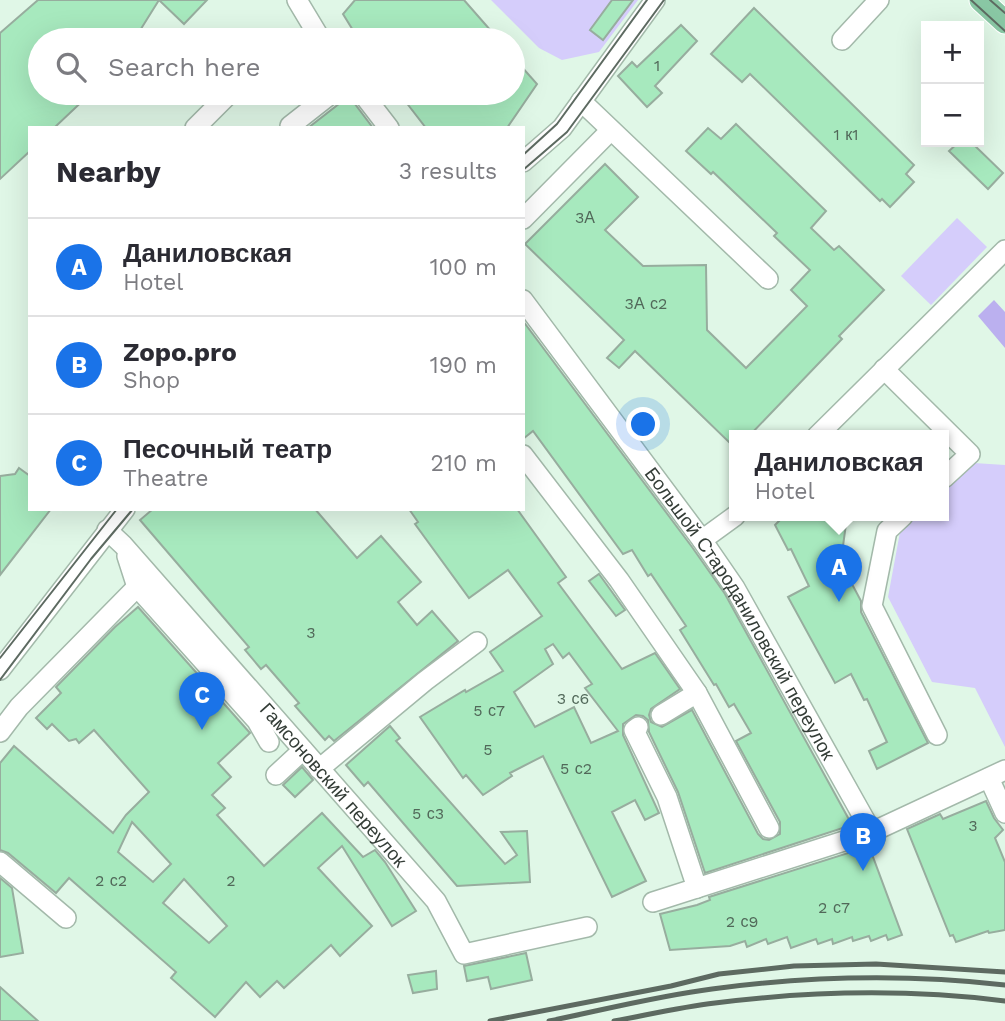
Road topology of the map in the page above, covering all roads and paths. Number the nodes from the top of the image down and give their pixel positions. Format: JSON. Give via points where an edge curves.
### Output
{"nodes":[{"id":1,"x":655,"y":0,"type":"edge"},
{"id":2,"x":880,"y":0,"type":"edge"},
{"id":3,"x":981,"y":0,"type":"edge"},
{"id":4,"x":300,"y":6,"type":"edge"},
{"id":5,"x":1003,"y":17,"type":"edge"},
{"id":6,"x":314,"y":28,"type":"edge"},
{"id":7,"x":842,"y":40,"type":"dead end"},
{"id":8,"x":581,"y":101,"type":"junction"},
{"id":9,"x":218,"y":105,"type":"edge"},
{"id":10,"x":317,"y":105,"type":"edge"},
{"id":11,"x":371,"y":105,"type":"edge"},
{"id":12,"x":197,"y":126,"type":"edge"},
{"id":13,"x":290,"y":126,"type":"dead end"},
{"id":14,"x":387,"y":126,"type":"edge"},
{"id":15,"x":611,"y":130,"type":"junction"},
{"id":16,"x":525,"y":160,"type":"edge"},
{"id":17,"x":525,"y":217,"type":"edge"},
{"id":18,"x":1005,"y":250,"type":"edge"},
{"id":19,"x":768,"y":279,"type":"dead end"},
{"id":20,"x":525,"y":303,"type":"edge"},
{"id":21,"x":884,"y":369,"type":"junction"},
{"id":22,"x":823,"y":430,"type":"edge"},
{"id":23,"x":525,"y":457,"type":"edge"},
{"id":24,"x":949,"y":473,"type":"edge"},
{"id":25,"x":123,"y":511,"type":"edge"},
{"id":26,"x":729,"y":520,"type":"edge"},
{"id":27,"x":898,"y":521,"type":"edge"},
{"id":28,"x":107,"y":530,"type":"junction"},
{"id":29,"x":702,"y":540,"type":"junction"},
{"id":30,"x":123,"y":545,"type":"junction"},
{"id":31,"x":137,"y":587,"type":"junction"},
{"id":32,"x":477,"y":642,"type":"dead end"},
{"id":33,"x":0,"y":670,"type":"edge"},
{"id":34,"x":697,"y":693,"type":"junction"},
{"id":35,"x":661,"y":715,"type":"dead end"},
{"id":36,"x":638,"y":727,"type":"dead end"},
{"id":37,"x":0,"y":732,"type":"edge"},
{"id":38,"x":937,"y":735,"type":"dead end"},
{"id":39,"x":269,"y":742,"type":"dead end"},
{"id":40,"x":303,"y":750,"type":"junction"},
{"id":41,"x":319,"y":769,"type":"junction"},
{"id":42,"x":997,"y":774,"type":"edge"},
{"id":43,"x":276,"y":775,"type":"dead end"},
{"id":44,"x":1005,"y":813,"type":"edge"},
{"id":45,"x":769,"y":828,"type":"dead end"},
{"id":46,"x":874,"y":835,"type":"junction"},
{"id":47,"x":0,"y":862,"type":"edge"},
{"id":48,"x":697,"y":888,"type":"junction"},
{"id":49,"x":653,"y":902,"type":"dead end"},
{"id":50,"x":66,"y":918,"type":"dead end"},
{"id":51,"x":587,"y":927,"type":"dead end"}],
"edges":[{"from":1,"to":8,"type":"street"},
{"from":2,"to":7,"type":"street"},
{"from":3,"to":5,"type":"main road"},
{"from":4,"to":6,"type":"street"},
{"from":8,"to":15,"type":"street"},
{"from":8,"to":16,"type":"street","via":[[562,128]]},
{"from":9,"to":12,"type":"street"},
{"from":10,"to":13,"type":"street"},
{"from":11,"to":14,"type":"street"},
{"from":15,"to":17,"type":"street"},
{"from":15,"to":19,"type":"street"},
{"from":18,"to":21,"type":"street"},
{"from":20,"to":29,"type":"street","name":"Большой Староданиловский переулок"},
{"from":21,"to":22,"type":"street"},
{"from":21,"to":24,"type":"street","via":[[974,450]]},
{"from":23,"to":34,"type":"street"},
{"from":25,"to":28,"type":"street"},
{"from":26,"to":29,"type":"street"},
{"from":27,"to":38,"type":"street","via":[[887,531],[872,606]]},
{"from":28,"to":30,"type":"street","name":"Гамсоновский переулок"},
{"from":28,"to":33,"type":"street"},
{"from":29,"to":46,"type":"street","name":"Большой Староданиловский переулок","via":[[735,587]]},
{"from":30,"to":31,"type":"street"},
{"from":30,"to":40,"type":"street","name":"Гамсоновский переулок"},
{"from":31,"to":37,"type":"street"},
{"from":31,"to":39,"type":"street","via":[[257,721]]},
{"from":32,"to":41,"type":"street"},
{"from":34,"to":35,"type":"street"},
{"from":34,"to":45,"type":"street"},
{"from":36,"to":48,"type":"street","via":[[634,730],[667,797]]},
{"from":40,"to":41,"type":"street","name":"Гамсоновский переулок"},
{"from":40,"to":43,"type":"street"},
{"from":41,"to":51,"type":"street","name":"Гамсоновский переулок","via":[[436,901],[464,954]]},
{"from":42,"to":44,"type":"street"},
{"from":42,"to":46,"type":"street","via":[[933,795]]},
{"from":46,"to":48,"type":"street"},
{"from":47,"to":50,"type":"street"},
{"from":48,"to":49,"type":"street"}]}
